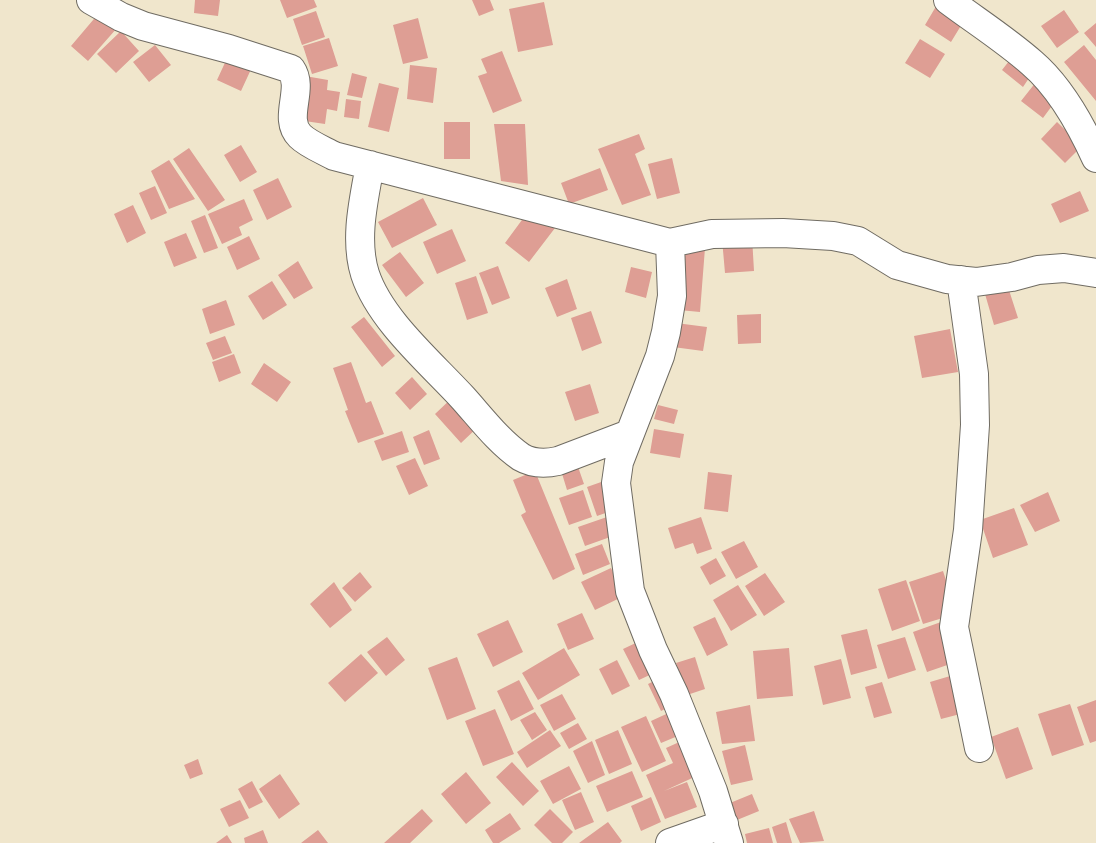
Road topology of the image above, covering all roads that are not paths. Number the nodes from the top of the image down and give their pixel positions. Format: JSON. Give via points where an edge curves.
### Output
{"nodes":[{"id":1,"x":91,"y":0,"type":"edge"},
{"id":2,"x":948,"y":0,"type":"edge"},
{"id":3,"x":1096,"y":158,"type":"edge"},
{"id":4,"x":370,"y":165,"type":"junction"},
{"id":5,"x":670,"y":243,"type":"junction"},
{"id":6,"x":1096,"y":273,"type":"edge"},
{"id":7,"x":961,"y":280,"type":"junction"},
{"id":8,"x":630,"y":434,"type":"junction"},
{"id":9,"x":979,"y":748,"type":"dead end"},
{"id":10,"x":726,"y":834,"type":"edge"},
{"id":11,"x":670,"y":843,"type":"edge"}],
"edges":[{"from":1,"to":4,"type":"street","via":[[143,26],[288,67],[296,80],[293,117],[300,137],[334,156]]},
{"from":2,"to":3,"type":"street","via":[[1033,63],[1070,110]]},
{"from":4,"to":5,"type":"street"},
{"from":4,"to":8,"type":"street","via":[[361,222],[362,255],[370,285],[390,319],[488,426],[522,457],[545,464]]},
{"from":5,"to":7,"type":"street","via":[[712,234],[833,236],[858,241],[897,265],[933,277]]},
{"from":5,"to":8,"type":"street","via":[[672,296],[666,332]]},
{"from":6,"to":7,"type":"street","via":[[1082,269],[1053,269],[976,282]]},
{"from":7,"to":9,"type":"street","via":[[974,374],[975,425],[968,530],[954,627]]},
{"from":8,"to":10,"type":"street","via":[[619,462],[616,483],[630,591],[681,710]]},
{"from":10,"to":11,"type":"street"}]}
